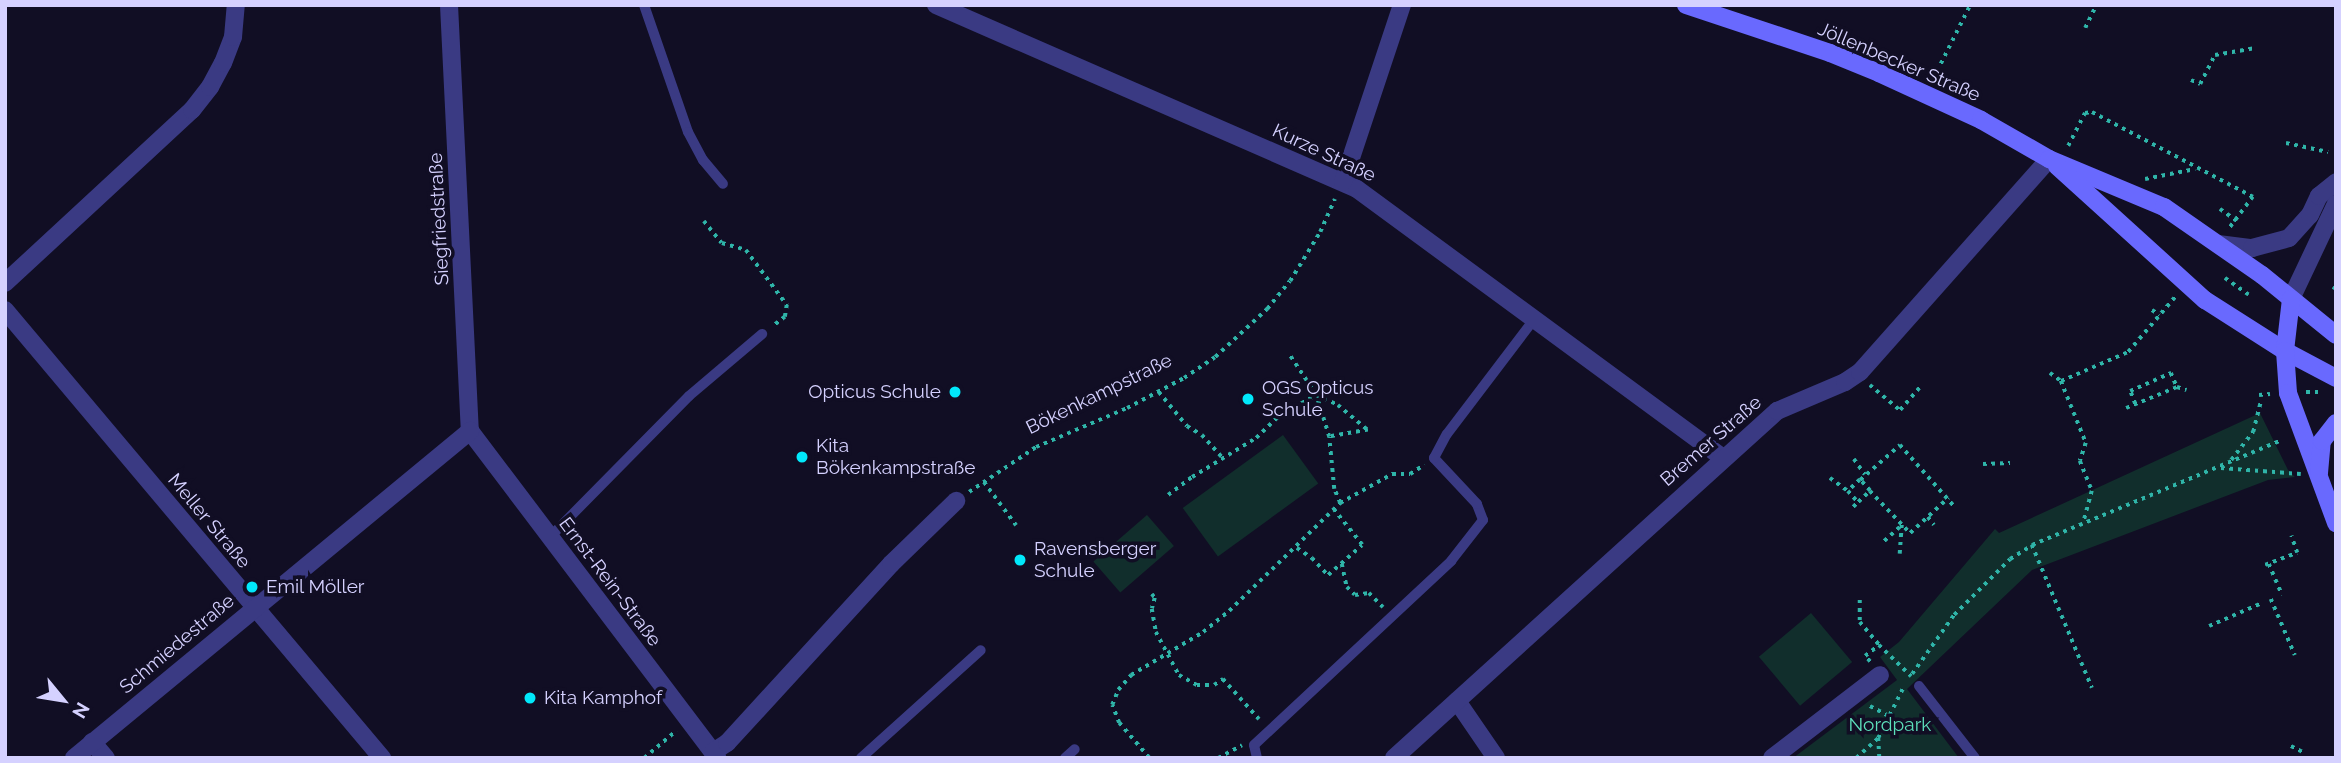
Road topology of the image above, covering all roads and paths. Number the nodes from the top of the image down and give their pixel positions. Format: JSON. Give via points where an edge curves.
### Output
{"nodes":[{"id":1,"x":236,"y":5,"type":"edge"},
{"id":2,"x":449,"y":5,"type":"edge"},
{"id":3,"x":644,"y":5,"type":"edge"},
{"id":4,"x":936,"y":5,"type":"edge"},
{"id":5,"x":1402,"y":5,"type":"edge"},
{"id":6,"x":1686,"y":5,"type":"edge"},
{"id":7,"x":1970,"y":5,"type":"edge"},
{"id":8,"x":2096,"y":5,"type":"edge"},
{"id":9,"x":1706,"y":8,"type":"edge"},
{"id":10,"x":2085,"y":28,"type":"dead end"},
{"id":11,"x":2255,"y":48,"type":"dead end"},
{"id":12,"x":2191,"y":80,"type":"dead end"},
{"id":13,"x":1926,"y":94,"type":"junction"},
{"id":14,"x":2070,"y":141,"type":"dead end"},
{"id":15,"x":2286,"y":143,"type":"dead end"},
{"id":16,"x":2328,"y":152,"type":"dead end"},
{"id":17,"x":2049,"y":159,"type":"junction"},
{"id":18,"x":2197,"y":168,"type":"junction"},
{"id":19,"x":1343,"y":182,"type":"junction"},
{"id":20,"x":2336,"y":182,"type":"edge"},
{"id":21,"x":723,"y":184,"type":"dead end"},
{"id":22,"x":2138,"y":195,"type":"junction"},
{"id":23,"x":2336,"y":204,"type":"edge"},
{"id":24,"x":2220,"y":209,"type":"dead end"},
{"id":25,"x":704,"y":220,"type":"dead end"},
{"id":26,"x":2236,"y":221,"type":"junction"},
{"id":27,"x":2218,"y":244,"type":"junction"},
{"id":28,"x":2225,"y":278,"type":"dead end"},
{"id":29,"x":5,"y":283,"type":"edge"},
{"id":30,"x":2186,"y":285,"type":"junction"},
{"id":31,"x":2249,"y":295,"type":"dead end"},
{"id":32,"x":2291,"y":299,"type":"junction"},
{"id":33,"x":5,"y":310,"type":"edge"},
{"id":34,"x":2152,"y":310,"type":"dead end"},
{"id":35,"x":2160,"y":315,"type":"junction"},
{"id":36,"x":1535,"y":318,"type":"junction"},
{"id":37,"x":762,"y":334,"type":"joint"},
{"id":38,"x":2336,"y":335,"type":"edge"},
{"id":39,"x":2285,"y":351,"type":"junction"},
{"id":40,"x":1288,"y":353,"type":"dead end"},
{"id":41,"x":2050,"y":373,"type":"dead end"},
{"id":42,"x":1858,"y":374,"type":"junction"},
{"id":43,"x":2336,"y":377,"type":"edge"},
{"id":44,"x":2061,"y":381,"type":"junction"},
{"id":45,"x":1921,"y":386,"type":"dead end"},
{"id":46,"x":2177,"y":387,"type":"junction"},
{"id":47,"x":2187,"y":390,"type":"dead end"},
{"id":48,"x":1159,"y":392,"type":"junction"},
{"id":49,"x":1316,"y":395,"type":"junction"},
{"id":50,"x":2261,"y":401,"type":"dead end"},
{"id":51,"x":2135,"y":404,"type":"junction"},
{"id":52,"x":2126,"y":408,"type":"dead end"},
{"id":53,"x":2336,"y":423,"type":"edge"},
{"id":54,"x":470,"y":431,"type":"junction"},
{"id":55,"x":1329,"y":437,"type":"junction"},
{"id":56,"x":2279,"y":441,"type":"dead end"},
{"id":57,"x":1222,"y":457,"type":"junction"},
{"id":58,"x":1722,"y":457,"type":"junction"},
{"id":59,"x":1434,"y":458,"type":"junction"},
{"id":60,"x":1854,"y":460,"type":"dead end"},
{"id":61,"x":2010,"y":463,"type":"dead end"},
{"id":62,"x":1983,"y":464,"type":"dead end"},
{"id":63,"x":2225,"y":465,"type":"junction"},
{"id":64,"x":2218,"y":468,"type":"junction"},
{"id":65,"x":1865,"y":475,"type":"junction"},
{"id":66,"x":1830,"y":478,"type":"dead end"},
{"id":67,"x":1860,"y":480,"type":"junction"},
{"id":68,"x":984,"y":482,"type":"junction"},
{"id":69,"x":2319,"y":483,"type":"junction"},
{"id":70,"x":1848,"y":491,"type":"junction"},
{"id":71,"x":1870,"y":491,"type":"junction"},
{"id":72,"x":1168,"y":495,"type":"dead end"},
{"id":73,"x":1948,"y":498,"type":"junction"},
{"id":74,"x":956,"y":501,"type":"joint"},
{"id":75,"x":1858,"y":502,"type":"junction"},
{"id":76,"x":1340,"y":503,"type":"junction"},
{"id":77,"x":1954,"y":506,"type":"dead end"},
{"id":78,"x":1853,"y":508,"type":"dead end"},
{"id":79,"x":1334,"y":510,"type":"junction"},
{"id":80,"x":1928,"y":517,"type":"junction"},
{"id":81,"x":2336,"y":523,"type":"edge"},
{"id":82,"x":2083,"y":524,"type":"junction"},
{"id":83,"x":1016,"y":525,"type":"dead end"},
{"id":84,"x":1902,"y":525,"type":"junction"},
{"id":85,"x":1934,"y":525,"type":"dead end"},
{"id":86,"x":2291,"y":536,"type":"dead end"},
{"id":87,"x":550,"y":537,"type":"junction"},
{"id":88,"x":1884,"y":541,"type":"dead end"},
{"id":89,"x":2032,"y":545,"type":"junction"},
{"id":90,"x":1297,"y":548,"type":"junction"},
{"id":91,"x":1900,"y":554,"type":"dead end"},
{"id":92,"x":1341,"y":564,"type":"junction"},
{"id":93,"x":1152,"y":594,"type":"dead end"},
{"id":94,"x":2282,"y":595,"type":"dead end"},
{"id":95,"x":2271,"y":599,"type":"dead end"},
{"id":96,"x":1860,"y":600,"type":"dead end"},
{"id":97,"x":2262,"y":603,"type":"dead end"},
{"id":98,"x":254,"y":607,"type":"junction"},
{"id":99,"x":1392,"y":616,"type":"junction"},
{"id":100,"x":2209,"y":626,"type":"dead end"},
{"id":101,"x":1879,"y":645,"type":"dead end"},
{"id":102,"x":981,"y":650,"type":"dead end"},
{"id":103,"x":1166,"y":653,"type":"junction"},
{"id":104,"x":2295,"y":655,"type":"dead end"},
{"id":105,"x":1880,"y":675,"type":"dead end"},
{"id":106,"x":1919,"y":686,"type":"dead end"},
{"id":107,"x":2092,"y":688,"type":"dead end"},
{"id":108,"x":1457,"y":701,"type":"junction"},
{"id":109,"x":688,"y":720,"type":"junction"},
{"id":110,"x":1270,"y":731,"type":"junction"},
{"id":111,"x":1878,"y":738,"type":"junction"},
{"id":112,"x":92,"y":742,"type":"junction"},
{"id":113,"x":1254,"y":745,"type":"junction"},
{"id":114,"x":2291,"y":746,"type":"dead end"},
{"id":115,"x":1075,"y":748,"type":"dead end"},
{"id":116,"x":2305,"y":753,"type":"dead end"},
{"id":117,"x":715,"y":755,"type":"edge"},
{"id":118,"x":74,"y":758,"type":"edge"},
{"id":119,"x":106,"y":758,"type":"edge"},
{"id":120,"x":382,"y":758,"type":"edge"},
{"id":121,"x":645,"y":758,"type":"edge"},
{"id":122,"x":861,"y":758,"type":"edge"},
{"id":123,"x":1065,"y":758,"type":"edge"},
{"id":124,"x":1149,"y":758,"type":"edge"},
{"id":125,"x":1218,"y":758,"type":"edge"},
{"id":126,"x":1257,"y":758,"type":"edge"},
{"id":127,"x":1394,"y":758,"type":"edge"},
{"id":128,"x":1496,"y":758,"type":"edge"},
{"id":129,"x":1772,"y":758,"type":"edge"},
{"id":130,"x":1856,"y":758,"type":"edge"},
{"id":131,"x":1879,"y":758,"type":"edge"},
{"id":132,"x":1975,"y":758,"type":"edge"}],
"edges":[{"from":1,"to":29,"type":"street","via":[[233,37],[223,63],[192,110]]},
{"from":2,"to":54,"type":"street","name":"Siegfriedstraße"},
{"from":3,"to":21,"type":"lane","via":[[688,132]]},
{"from":4,"to":19,"type":"street","name":"Kurze Straße"},
{"from":5,"to":19,"type":"street"},
{"from":6,"to":9,"type":"main road","name":"Jöllenbecker Straße"},
{"from":7,"to":13,"type":"path"},
{"from":8,"to":10,"type":"path"},
{"from":9,"to":13,"type":"main road","name":"Jöllenbecker Straße"},
{"from":11,"to":12,"type":"path","via":[[2215,55],[2200,84]]},
{"from":13,"to":17,"type":"main road","name":"Jöllenbecker Straße"},
{"from":14,"to":18,"type":"path","via":[[2085,113],[2092,113]]},
{"from":15,"to":16,"type":"path"},
{"from":17,"to":22,"type":"main road","name":"Jöllenbecker Straße"},
{"from":17,"to":30,"type":"main road","name":"Jöllenbecker Straße"},
{"from":17,"to":42,"type":"street","name":"Bremer Straße"},
{"from":18,"to":22,"type":"path","via":[[2144,179]]},
{"from":18,"to":26,"type":"path","via":[[2253,197]]},
{"from":19,"to":36,"type":"street","name":"Kurze Straße"},
{"from":19,"to":48,"type":"path","name":"Bökenkampstraße","via":[[1306,257],[1267,309],[1215,357]]},
{"from":20,"to":27,"type":"street","via":[[2319,195],[2310,215],[2289,238],[2252,248]]},
{"from":22,"to":27,"type":"main road","name":"Jöllenbecker Straße"},
{"from":23,"to":32,"type":"street"},
{"from":24,"to":26,"type":"path"},
{"from":25,"to":37,"type":"path","via":[[722,243],[746,250],[787,305],[785,317]]},
{"from":26,"to":27,"type":"path"},
{"from":27,"to":32,"type":"main road","name":"Jöllenbecker Straße"},
{"from":28,"to":31,"type":"path"},
{"from":30,"to":35,"type":"path"},
{"from":30,"to":39,"type":"main road","name":"Jöllenbecker Straße"},
{"from":32,"to":38,"type":"main road","name":"Jöllenbecker Straße"},
{"from":32,"to":39,"type":"main road"},
{"from":33,"to":98,"type":"street","name":"Meller Straße"},
{"from":34,"to":35,"type":"path"},
{"from":35,"to":44,"type":"path","via":[[2128,352]]},
{"from":36,"to":58,"type":"street","name":"Kurze Straße"},
{"from":36,"to":59,"type":"lane"},
{"from":37,"to":87,"type":"lane","via":[[689,396]]},
{"from":39,"to":43,"type":"main road","name":"Jöllenbecker Straße"},
{"from":39,"to":69,"type":"main road","via":[[2288,393]]},
{"from":40,"to":49,"type":"path"},
{"from":41,"to":44,"type":"path"},
{"from":42,"to":45,"type":"path","via":[[1900,410]]},
{"from":42,"to":58,"type":"street","name":"Bremer Straße","via":[[1777,411]]},
{"from":44,"to":82,"type":"path","via":[[2086,443],[2080,461],[2092,491]]},
{"from":46,"to":47,"type":"path"},
{"from":46,"to":51,"type":"path"},
{"from":46,"to":51,"type":"path","via":[[2171,373],[2130,391]]},
{"from":48,"to":57,"type":"path","via":[[1187,426]]},
{"from":48,"to":68,"type":"path","name":"Bökenkampstraße","via":[[1035,447]]},
{"from":49,"to":55,"type":"path"},
{"from":49,"to":55,"type":"path","via":[[1338,405],[1368,430]]},
{"from":49,"to":57,"type":"path"},
{"from":50,"to":63,"type":"path","via":[[2253,432]]},
{"from":51,"to":52,"type":"path"},
{"from":53,"to":69,"type":"main road","via":[[2322,441]]},
{"from":54,"to":87,"type":"street","name":"Ernst-Rein-Straße"},
{"from":54,"to":98,"type":"street","name":"Schmiedestraße"},
{"from":55,"to":76,"type":"path","via":[[1334,489]]},
{"from":56,"to":63,"type":"path"},
{"from":57,"to":72,"type":"path"},
{"from":58,"to":108,"type":"street","name":"Bremer Straße"},
{"from":59,"to":76,"type":"path","via":[[1410,474],[1392,474]]},
{"from":59,"to":99,"type":"lane","via":[[1477,504],[1483,520],[1451,561]]},
{"from":60,"to":65,"type":"path"},
{"from":61,"to":62,"type":"path"},
{"from":63,"to":64,"type":"path"},
{"from":64,"to":69,"type":"path"},
{"from":64,"to":82,"type":"path"},
{"from":65,"to":67,"type":"path"},
{"from":65,"to":73,"type":"path","via":[[1900,445]]},
{"from":66,"to":70,"type":"path"},
{"from":67,"to":70,"type":"path"},
{"from":67,"to":71,"type":"path"},
{"from":68,"to":74,"type":"path","name":"Bökenkampstraße"},
{"from":68,"to":83,"type":"path"},
{"from":69,"to":81,"type":"main road"},
{"from":70,"to":75,"type":"path"},
{"from":71,"to":75,"type":"path"},
{"from":71,"to":84,"type":"path"},
{"from":73,"to":77,"type":"path"},
{"from":73,"to":80,"type":"path"},
{"from":74,"to":117,"type":"street","via":[[891,564]]},
{"from":75,"to":78,"type":"path"},
{"from":76,"to":79,"type":"path"},
{"from":79,"to":90,"type":"path"},
{"from":79,"to":92,"type":"path","via":[[1362,545]]},
{"from":80,"to":84,"type":"path","via":[[1910,533]]},
{"from":80,"to":85,"type":"path"},
{"from":82,"to":89,"type":"path"},
{"from":84,"to":88,"type":"path"},
{"from":84,"to":91,"type":"path"},
{"from":86,"to":94,"type":"path","via":[[2297,552],[2267,564]]},
{"from":87,"to":109,"type":"street","name":"Ernst-Rein-Straße"},
{"from":89,"to":107,"type":"path"},
{"from":89,"to":111,"type":"path","via":[[2010,559],[1954,614],[1910,676]]},
{"from":90,"to":92,"type":"path","via":[[1328,575]]},
{"from":90,"to":103,"type":"path","via":[[1203,632]]},
{"from":92,"to":99,"type":"path","via":[[1347,587],[1355,595],[1370,593]]},
{"from":93,"to":103,"type":"path","via":[[1156,632]]},
{"from":95,"to":104,"type":"path"},
{"from":96,"to":101,"type":"path","via":[[1860,622]]},
{"from":97,"to":100,"type":"path"},
{"from":98,"to":112,"type":"street","name":"Schmiedestraße"},
{"from":98,"to":120,"type":"street","name":"Meller Straße"},
{"from":99,"to":110,"type":"lane"},
{"from":102,"to":122,"type":"lane"},
{"from":103,"to":110,"type":"path","via":[[1179,675],[1197,685],[1214,685],[1223,679]]},
{"from":103,"to":124,"type":"path","via":[[1131,675],[1112,705],[1119,723]]},
{"from":105,"to":129,"type":"street"},
{"from":106,"to":132,"type":"lane"},
{"from":108,"to":127,"type":"street","name":"Bremer Straße"},
{"from":108,"to":128,"type":"street"},
{"from":109,"to":117,"type":"street","name":"Ernst-Rein-Straße"},
{"from":109,"to":121,"type":"path"},
{"from":110,"to":113,"type":"lane"},
{"from":111,"to":130,"type":"path"},
{"from":111,"to":131,"type":"path"},
{"from":112,"to":118,"type":"street","name":"Schmiedestraße"},
{"from":112,"to":119,"type":"street"},
{"from":113,"to":125,"type":"path","via":[[1238,746]]},
{"from":113,"to":126,"type":"lane"},
{"from":114,"to":116,"type":"path"},
{"from":115,"to":123,"type":"lane"}]}
